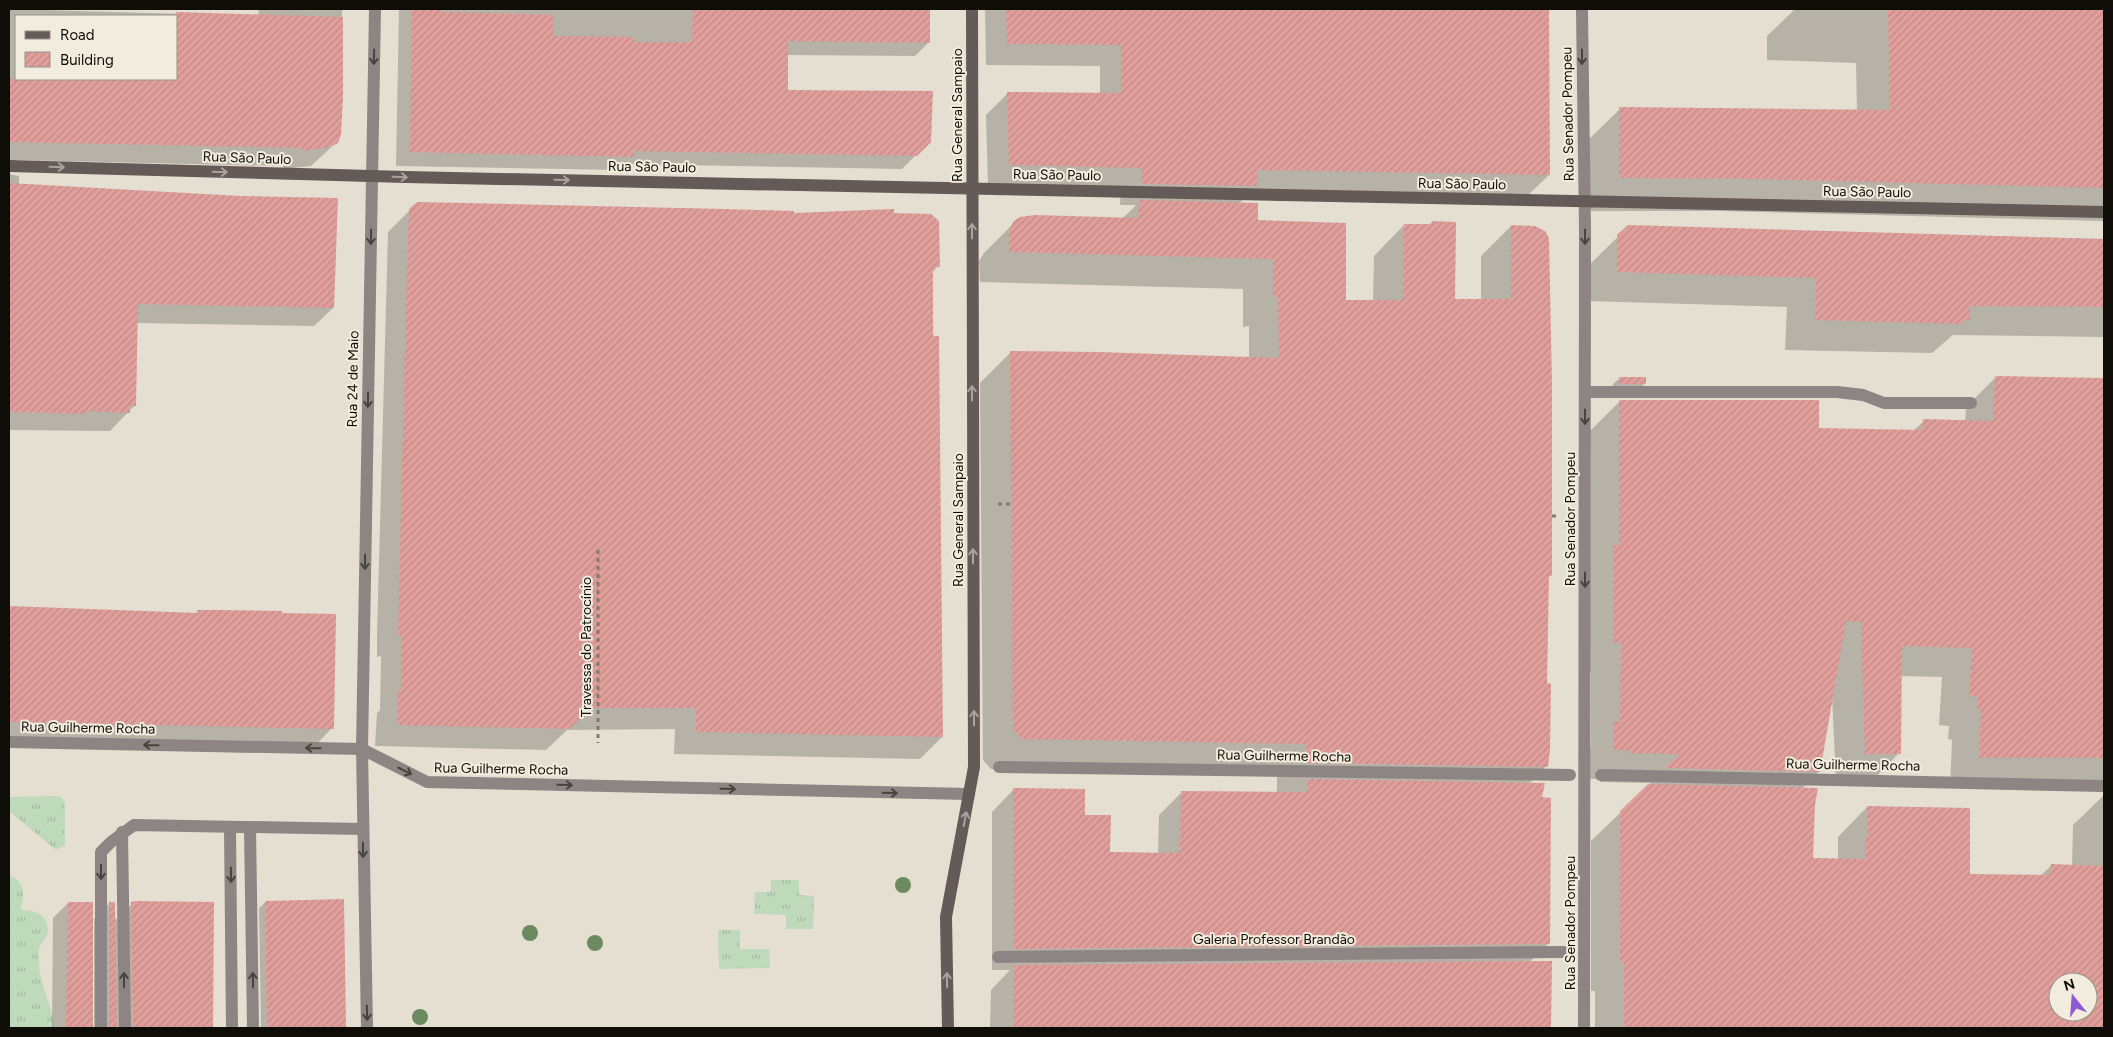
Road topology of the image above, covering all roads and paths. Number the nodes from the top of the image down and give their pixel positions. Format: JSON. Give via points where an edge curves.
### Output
{"nodes":[{"id":1,"x":376,"y":9,"type":"edge"},
{"id":2,"x":972,"y":9,"type":"edge"},
{"id":3,"x":1582,"y":9,"type":"edge"},
{"id":4,"x":9,"y":166,"type":"edge"},
{"id":5,"x":372,"y":176,"type":"junction"},
{"id":6,"x":972,"y":188,"type":"junction"},
{"id":7,"x":1584,"y":202,"type":"junction"},
{"id":8,"x":2104,"y":212,"type":"edge"},
{"id":9,"x":1585,"y":392,"type":"junction"},
{"id":10,"x":1971,"y":403,"type":"dead end"},
{"id":11,"x":998,"y":504,"type":"dead end"},
{"id":12,"x":1011,"y":504,"type":"dead end"},
{"id":13,"x":1552,"y":516,"type":"dead end"},
{"id":14,"x":1559,"y":516,"type":"dead end"},
{"id":15,"x":598,"y":550,"type":"dead end"},
{"id":16,"x":9,"y":742,"type":"edge"},
{"id":17,"x":598,"y":743,"type":"dead end"},
{"id":18,"x":362,"y":749,"type":"junction"},
{"id":19,"x":998,"y":767,"type":"dead end"},
{"id":20,"x":1570,"y":774,"type":"dead end"},
{"id":21,"x":1601,"y":775,"type":"dead end"},
{"id":22,"x":2104,"y":786,"type":"edge"},
{"id":23,"x":969,"y":794,"type":"junction"},
{"id":24,"x":230,"y":827,"type":"junction"},
{"id":25,"x":250,"y":827,"type":"junction"},
{"id":26,"x":363,"y":829,"type":"junction"},
{"id":27,"x":122,"y":832,"type":"junction"},
{"id":28,"x":1557,"y":952,"type":"dead end"},
{"id":29,"x":998,"y":957,"type":"dead end"},
{"id":30,"x":101,"y":1028,"type":"edge"},
{"id":31,"x":125,"y":1028,"type":"edge"},
{"id":32,"x":232,"y":1028,"type":"edge"},
{"id":33,"x":253,"y":1028,"type":"edge"},
{"id":34,"x":367,"y":1028,"type":"edge"},
{"id":35,"x":948,"y":1028,"type":"edge"},
{"id":36,"x":1584,"y":1028,"type":"edge"}],
"edges":[{"from":1,"to":5,"type":"street","name":"Rua 24 de Maio","one_way":true},
{"from":2,"to":6,"type":"main road","name":"Rua General Sampaio"},
{"from":3,"to":7,"type":"street","name":"Rua Senador Pompeu","one_way":true},
{"from":4,"to":5,"type":"main road","name":"Rua São Paulo","one_way":true},
{"from":5,"to":6,"type":"main road","name":"Rua São Paulo","one_way":true},
{"from":5,"to":18,"type":"street","name":"Rua 24 de Maio","one_way":true},
{"from":6,"to":7,"type":"main road","name":"Rua São Paulo"},
{"from":23,"to":6,"type":"main road","name":"Rua General Sampaio","one_way":true,"via":[[974,767]]},
{"from":7,"to":8,"type":"main road","name":"Rua São Paulo"},
{"from":7,"to":9,"type":"street","name":"Rua Senador Pompeu","one_way":true},
{"from":9,"to":10,"type":"street","via":[[1837,392],[1863,395],[1884,403]]},
{"from":9,"to":36,"type":"street","name":"Rua Senador Pompeu","one_way":true},
{"from":11,"to":12,"type":"path"},
{"from":13,"to":14,"type":"path"},
{"from":15,"to":17,"type":"path","name":"Travessa do Patrocínio"},
{"from":18,"to":16,"type":"street","name":"Rua Guilherme Rocha","one_way":true},
{"from":18,"to":23,"type":"street","name":"Rua Guilherme Rocha","one_way":true,"via":[[427,782]]},
{"from":18,"to":26,"type":"street","name":"Rua 24 de Maio"},
{"from":19,"to":20,"type":"street","name":"Rua Guilherme Rocha"},
{"from":21,"to":22,"type":"street","name":"Rua Guilherme Rocha"},
{"from":35,"to":23,"type":"main road","name":"Rua General Sampaio","one_way":true,"via":[[946,917]]},
{"from":24,"to":25,"type":"street"},
{"from":24,"to":27,"type":"street","via":[[134,825]]},
{"from":24,"to":32,"type":"street","one_way":true},
{"from":25,"to":26,"type":"street"},
{"from":33,"to":25,"type":"street","one_way":true},
{"from":26,"to":34,"type":"street","name":"Rua 24 de Maio","one_way":true},
{"from":27,"to":30,"type":"street","one_way":true,"via":[[101,852]]},
{"from":31,"to":27,"type":"street","one_way":true},
{"from":28,"to":29,"type":"street","name":"Galeria Professor Brandão"}]}
